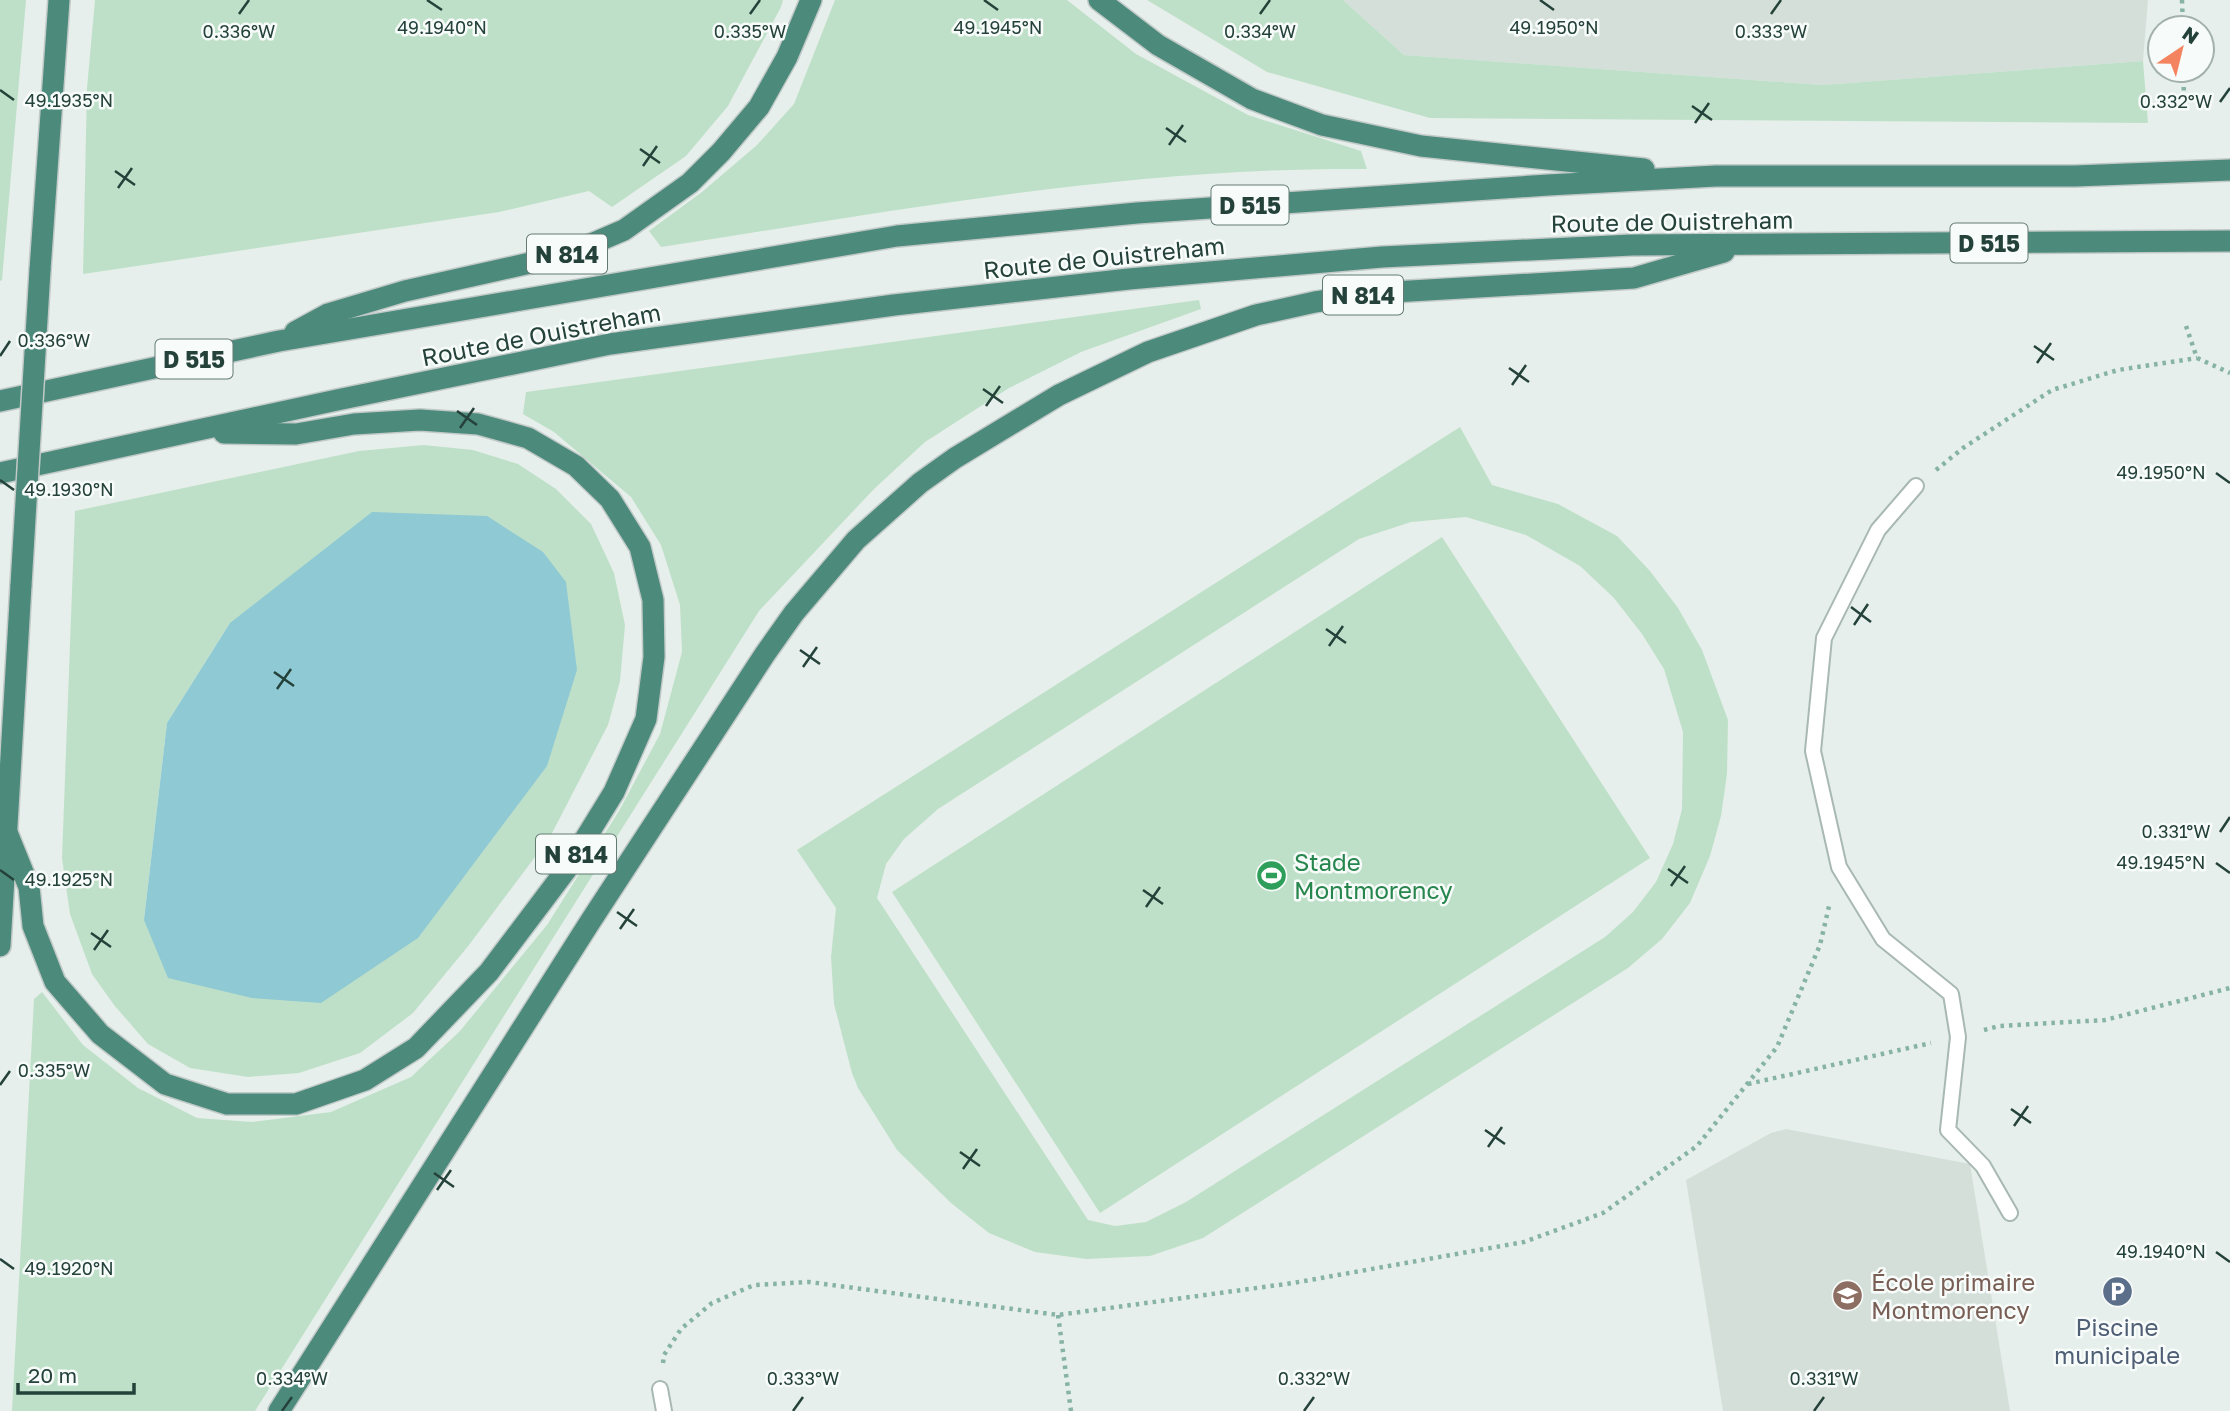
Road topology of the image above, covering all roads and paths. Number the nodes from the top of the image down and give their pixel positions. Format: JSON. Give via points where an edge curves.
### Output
{"nodes":[{"id":1,"x":59,"y":0,"type":"edge"},
{"id":2,"x":811,"y":0,"type":"edge"},
{"id":3,"x":1099,"y":0,"type":"edge"},
{"id":4,"x":2184,"y":84,"type":"edge"},
{"id":5,"x":2184,"y":96,"type":"dead end"},
{"id":6,"x":2230,"y":170,"type":"edge"},
{"id":7,"x":1716,"y":176,"type":"junction"},
{"id":8,"x":2230,"y":241,"type":"edge"},
{"id":9,"x":1748,"y":245,"type":"junction"},
{"id":10,"x":2186,"y":326,"type":"dead end"},
{"id":11,"x":279,"y":341,"type":"junction"},
{"id":12,"x":2197,"y":358,"type":"junction"},
{"id":13,"x":2230,"y":373,"type":"edge"},
{"id":14,"x":0,"y":401,"type":"edge"},
{"id":15,"x":186,"y":433,"type":"junction"},
{"id":16,"x":0,"y":473,"type":"edge"},
{"id":17,"x":1916,"y":486,"type":"joint"},
{"id":18,"x":6,"y":830,"type":"junction"},
{"id":19,"x":1839,"y":867,"type":"junction"},
{"id":20,"x":0,"y":946,"type":"edge"},
{"id":21,"x":2230,"y":988,"type":"edge"},
{"id":22,"x":1958,"y":1037,"type":"junction"},
{"id":23,"x":1746,"y":1085,"type":"junction"},
{"id":24,"x":2010,"y":1213,"type":"dead end"},
{"id":25,"x":1058,"y":1315,"type":"junction"},
{"id":26,"x":660,"y":1389,"type":"joint"},
{"id":27,"x":279,"y":1411,"type":"edge"},
{"id":28,"x":664,"y":1411,"type":"edge"},
{"id":29,"x":1071,"y":1411,"type":"edge"}],
"edges":[{"from":1,"to":18,"type":"highway","number":"N 814","bridge":true},
{"from":2,"to":11,"type":"highway","number":"N 814","via":[[759,107],[690,183],[624,230],[566,255],[405,291],[328,314]]},
{"from":3,"to":7,"type":"highway","via":[[1158,46],[1252,99],[1322,125],[1421,146]]},
{"from":4,"to":5,"type":"path"},
{"from":6,"to":7,"type":"highway","name":"Route de Ouistreham","number":"D 515","via":[[2075,176]]},
{"from":7,"to":11,"type":"highway","name":"Route de Ouistreham","number":"D 515","via":[[1137,213],[897,236]]},
{"from":8,"to":9,"type":"highway","name":"Route de Ouistreham","number":"D 515"},
{"from":9,"to":15,"type":"highway","name":"Route de Ouistreham","number":"D 515","via":[[1632,245],[1382,257],[894,305],[610,344]]},
{"from":9,"to":27,"type":"highway","number":"N 814","via":[[1634,278],[1376,293],[1256,315],[1148,352],[1059,395],[920,483],[856,540],[765,654]]},
{"from":10,"to":12,"type":"path"},
{"from":11,"to":14,"type":"highway","name":"Route de Ouistreham","number":"D 515"},
{"from":12,"to":13,"type":"path"},
{"from":12,"to":17,"type":"path","via":[[2118,370],[2052,390],[1963,448]]},
{"from":15,"to":16,"type":"highway","name":"Route de Ouistreham","number":"D 515"},
{"from":15,"to":18,"type":"highway","number":"N 814","via":[[296,434],[420,421],[478,424],[528,438],[576,466],[610,499],[640,547],[653,600],[654,657],[646,719],[614,792],[566,870],[489,972],[416,1048],[365,1080],[296,1104],[227,1104],[165,1084],[100,1034],[55,982],[33,926],[29,887]]},
{"from":17,"to":19,"type":"lane","via":[[1878,530],[1824,638],[1813,751]]},
{"from":18,"to":20,"type":"highway","number":"N 814"},
{"from":19,"to":22,"type":"lane","via":[[1883,939],[1951,994]]},
{"from":19,"to":23,"type":"path","via":[[1820,945],[1788,1021],[1777,1046]]},
{"from":21,"to":22,"type":"path","via":[[2105,1020],[1999,1026]]},
{"from":22,"to":23,"type":"path"},
{"from":22,"to":24,"type":"lane","via":[[1948,1130],[1983,1166]]},
{"from":23,"to":25,"type":"path","via":[[1697,1146],[1603,1213],[1524,1242],[1293,1283]]},
{"from":25,"to":26,"type":"path","via":[[808,1282],[754,1285],[712,1303],[681,1329],[664,1355]]},
{"from":25,"to":29,"type":"path"},
{"from":26,"to":28,"type":"lane"}]}
